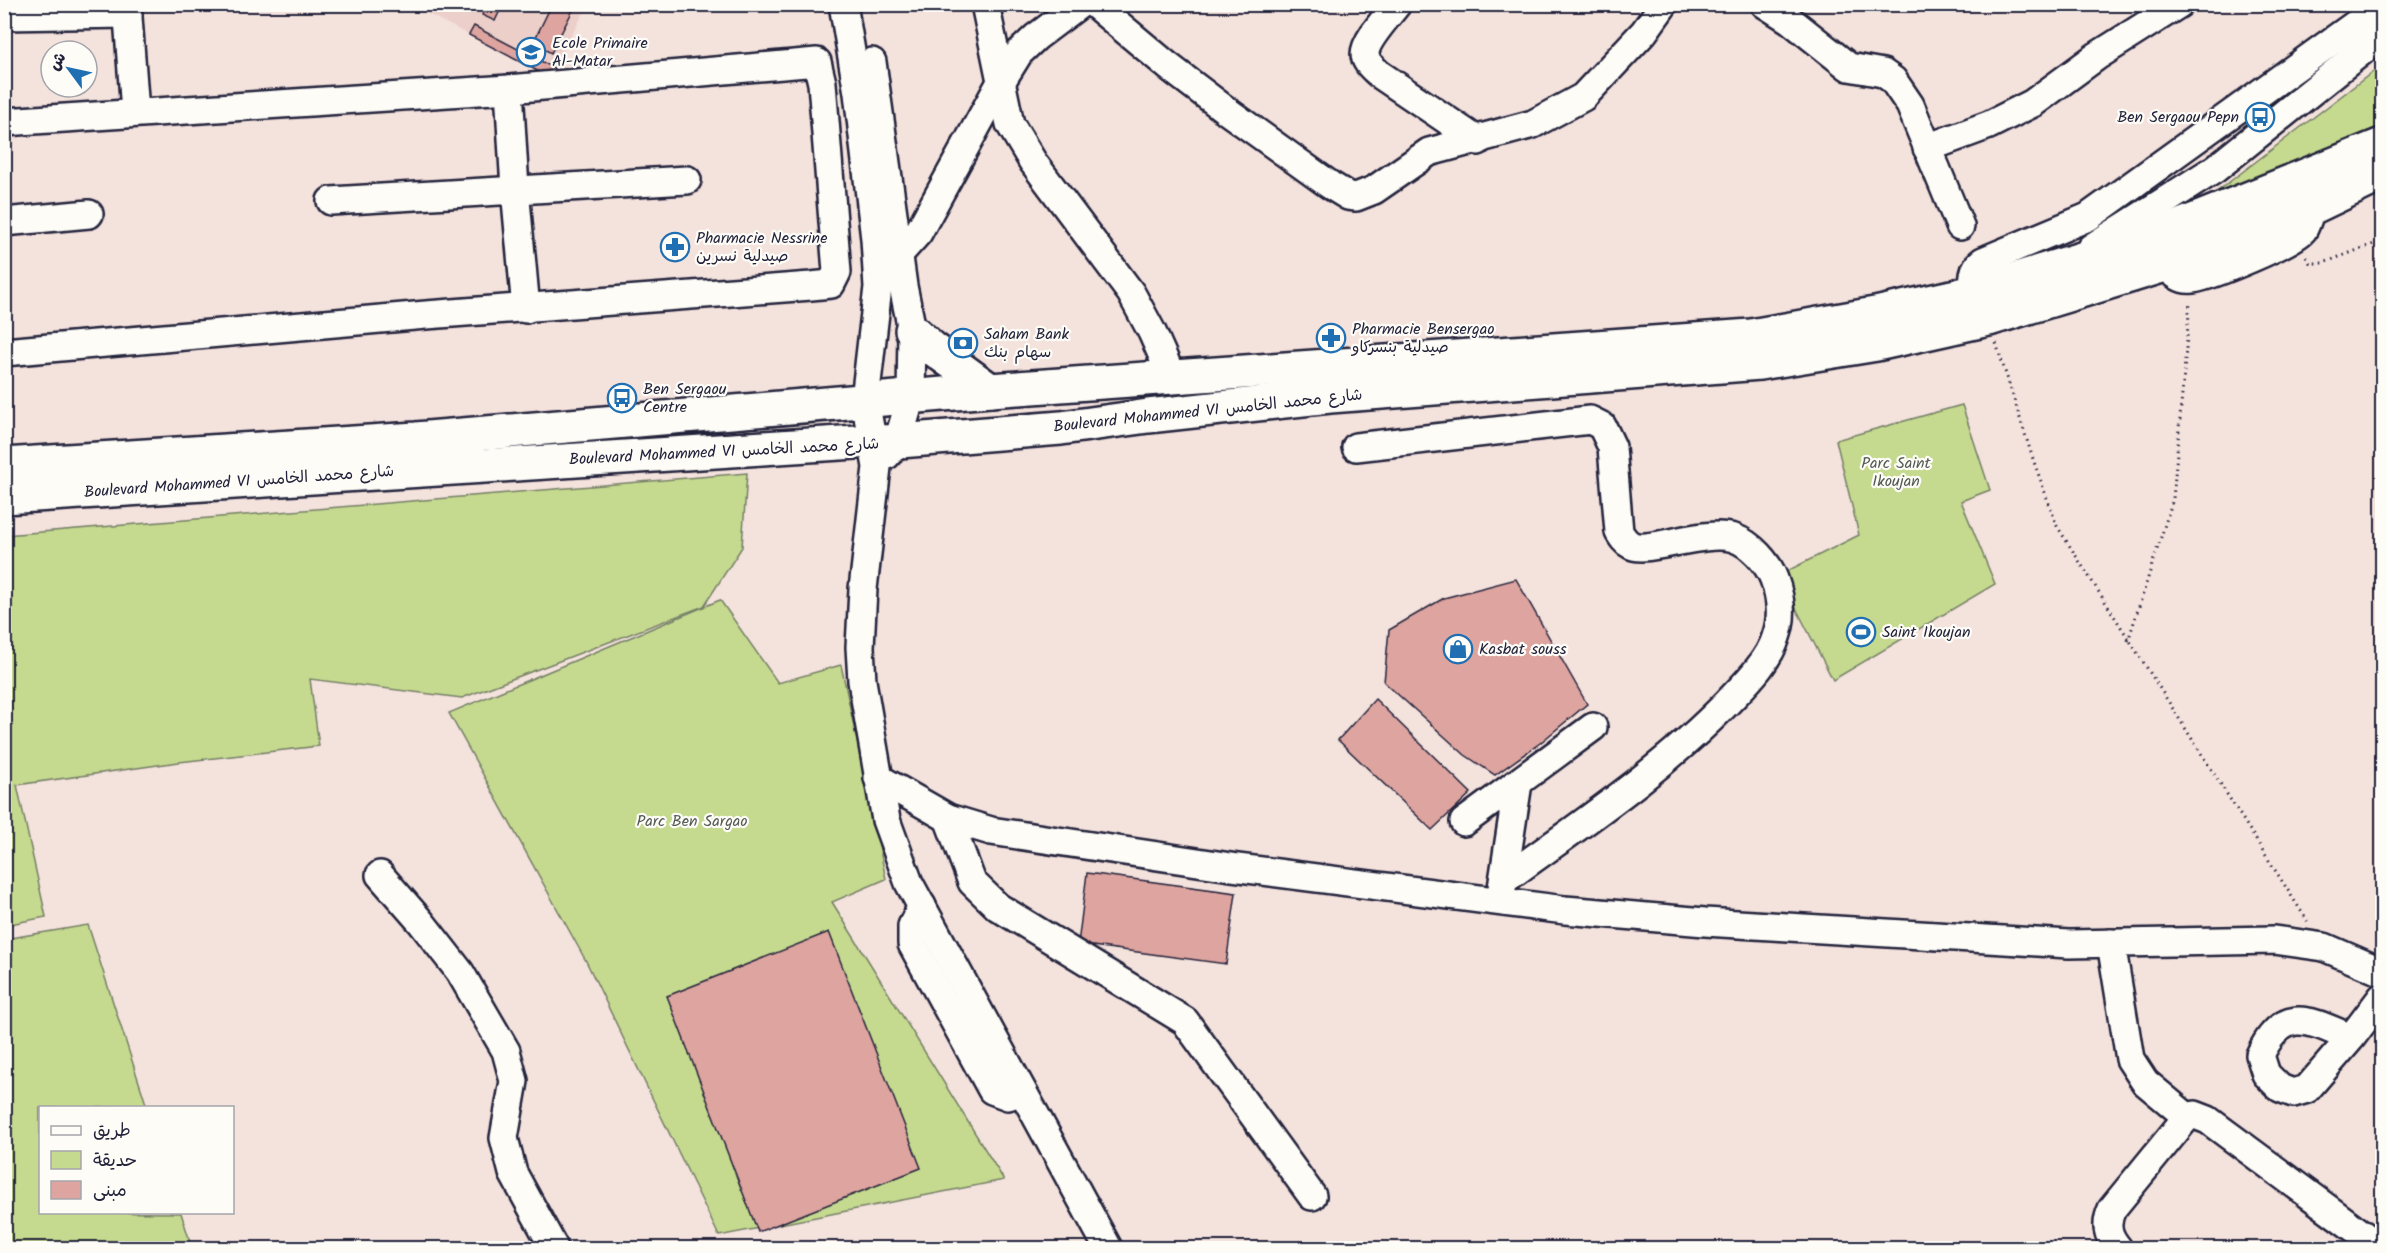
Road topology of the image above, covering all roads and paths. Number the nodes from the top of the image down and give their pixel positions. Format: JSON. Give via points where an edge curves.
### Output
{"nodes":[{"id":1,"x":843,"y":4,"type":"edge"},
{"id":2,"x":861,"y":4,"type":"edge"},
{"id":3,"x":985,"y":4,"type":"edge"},
{"id":4,"x":1080,"y":4,"type":"edge"},
{"id":5,"x":1094,"y":4,"type":"edge"},
{"id":6,"x":1665,"y":4,"type":"edge"},
{"id":7,"x":1765,"y":4,"type":"edge"},
{"id":8,"x":2179,"y":4,"type":"edge"},
{"id":9,"x":128,"y":9,"type":"edge"},
{"id":10,"x":1386,"y":9,"type":"edge"},
{"id":11,"x":4,"y":16,"type":"edge"},
{"id":12,"x":2372,"y":23,"type":"edge"},
{"id":13,"x":853,"y":58,"type":"junction"},
{"id":14,"x":817,"y":62,"type":"junction"},
{"id":15,"x":1001,"y":82,"type":"junction"},
{"id":16,"x":509,"y":89,"type":"junction"},
{"id":17,"x":135,"y":112,"type":"junction"},
{"id":18,"x":4,"y":122,"type":"edge"},
{"id":19,"x":1478,"y":141,"type":"junction"},
{"id":20,"x":2382,"y":145,"type":"edge"},
{"id":21,"x":1927,"y":148,"type":"junction"},
{"id":22,"x":2382,"y":174,"type":"edge"},
{"id":23,"x":687,"y":180,"type":"dead end"},
{"id":24,"x":515,"y":189,"type":"junction"},
{"id":25,"x":332,"y":201,"type":"dead end"},
{"id":26,"x":89,"y":214,"type":"dead end"},
{"id":27,"x":4,"y":222,"type":"edge"},
{"id":28,"x":2303,"y":223,"type":"junction"},
{"id":29,"x":1960,"y":226,"type":"dead end"},
{"id":30,"x":2382,"y":241,"type":"edge"},
{"id":31,"x":900,"y":253,"type":"junction"},
{"id":32,"x":2067,"y":263,"type":"junction"},
{"id":33,"x":2179,"y":272,"type":"junction"},
{"id":34,"x":1981,"y":306,"type":"junction"},
{"id":35,"x":526,"y":309,"type":"junction"},
{"id":36,"x":912,"y":330,"type":"junction"},
{"id":37,"x":4,"y":352,"type":"edge"},
{"id":38,"x":1172,"y":377,"type":"junction"},
{"id":39,"x":990,"y":390,"type":"junction"},
{"id":40,"x":911,"y":397,"type":"junction"},
{"id":41,"x":865,"y":400,"type":"junction"},
{"id":42,"x":1356,"y":447,"type":"dead end"},
{"id":43,"x":883,"y":450,"type":"junction"},
{"id":44,"x":4,"y":465,"type":"edge"},
{"id":45,"x":4,"y":497,"type":"edge"},
{"id":46,"x":2128,"y":641,"type":"junction"},
{"id":47,"x":1593,"y":727,"type":"dead end"},
{"id":48,"x":878,"y":778,"type":"junction"},
{"id":49,"x":1518,"y":783,"type":"junction"},
{"id":50,"x":948,"y":818,"type":"junction"},
{"id":51,"x":1464,"y":822,"type":"dead end"},
{"id":52,"x":380,"y":874,"type":"dead end"},
{"id":53,"x":1502,"y":891,"type":"junction"},
{"id":54,"x":2111,"y":943,"type":"junction"},
{"id":55,"x":2324,"y":946,"type":"junction"},
{"id":56,"x":2382,"y":972,"type":"edge"},
{"id":57,"x":2382,"y":997,"type":"edge"},
{"id":58,"x":2351,"y":1038,"type":"dead end"},
{"id":59,"x":2187,"y":1117,"type":"junction"},
{"id":60,"x":1312,"y":1196,"type":"dead end"},
{"id":61,"x":554,"y":1248,"type":"edge"},
{"id":62,"x":1108,"y":1248,"type":"edge"},
{"id":63,"x":2118,"y":1248,"type":"edge"},
{"id":64,"x":2381,"y":1248,"type":"edge"}],
"edges":[{"from":1,"to":13,"type":"street"},
{"from":2,"to":31,"type":"street"},
{"from":3,"to":15,"type":"street"},
{"from":4,"to":15,"type":"street","via":[[1036,37]]},
{"from":5,"to":19,"type":"street","via":[[1198,89],[1348,196],[1374,190],[1429,152]]},
{"from":6,"to":19,"type":"street","via":[[1583,97],[1533,124]]},
{"from":7,"to":21,"type":"street","via":[[1849,68],[1883,73],[1893,80],[1910,105]]},
{"from":8,"to":21,"type":"street","via":[[2033,103],[1989,125]]},
{"from":9,"to":11,"type":"street"},
{"from":9,"to":17,"type":"street"},
{"from":10,"to":19,"type":"street","via":[[1365,54],[1369,65]]},
{"from":12,"to":32,"type":"street","via":[[2215,169]]},
{"from":12,"to":34,"type":"street","via":[[2088,217],[1983,261],[1973,275]]},
{"from":13,"to":14,"type":"street"},
{"from":13,"to":41,"type":"street","via":[[878,287]]},
{"from":14,"to":16,"type":"street"},
{"from":14,"to":35,"type":"street","via":[[836,244],[837,272],[831,284]]},
{"from":15,"to":31,"type":"street","via":[[918,233]]},
{"from":15,"to":38,"type":"street","via":[[1010,124],[1033,162],[1131,293]]},
{"from":16,"to":17,"type":"street"},
{"from":16,"to":24,"type":"street"},
{"from":17,"to":18,"type":"street"},
{"from":20,"to":32,"type":"main road","name":"Boulevard Mohammed VI شارع محمد الخامس","via":[[2154,237]]},
{"from":21,"to":29,"type":"street"},
{"from":22,"to":28,"type":"main road","name":"Boulevard Mohammed VI شارع محمد الخامس"},
{"from":23,"to":24,"type":"street"},
{"from":24,"to":25,"type":"street"},
{"from":24,"to":35,"type":"street"},
{"from":26,"to":27,"type":"street"},
{"from":28,"to":30,"type":"path","via":[[2310,263]]},
{"from":28,"to":33,"type":"main road","name":"Boulevard Mohammed VI شارع محمد الخامس"},
{"from":31,"to":36,"type":"street"},
{"from":32,"to":34,"type":"main road","name":"Boulevard Mohammed VI شارع محمد الخامس"},
{"from":33,"to":34,"type":"main road","name":"Boulevard Mohammed VI شارع محمد الخامس"},
{"from":33,"to":46,"type":"path","via":[[2173,499]]},
{"from":34,"to":38,"type":"main road","name":"Boulevard Mohammed VI شارع محمد الخامس","via":[[1875,314],[1751,336]]},
{"from":34,"to":43,"type":"main road","name":"Boulevard Mohammed VI شارع محمد الخامس","via":[[1877,344],[1760,363],[1330,396]]},
{"from":34,"to":46,"type":"path","via":[[2057,526]]},
{"from":35,"to":37,"type":"street"},
{"from":36,"to":39,"type":"main road"},
{"from":36,"to":40,"type":"street"},
{"from":38,"to":39,"type":"main road","name":"Boulevard Mohammed VI شارع محمد الخامس"},
{"from":39,"to":40,"type":"main road","name":"Boulevard Mohammed VI شارع محمد الخامس"},
{"from":40,"to":41,"type":"main road","name":"Boulevard Mohammed VI شارع محمد الخامس"},
{"from":40,"to":43,"type":"street"},
{"from":41,"to":43,"type":"street"},
{"from":41,"to":44,"type":"main road","name":"Boulevard Mohammed VI شارع محمد الخامس","via":[[416,439]]},
{"from":42,"to":53,"type":"street","via":[[1590,420],[1602,426],[1612,447],[1618,532],[1623,538],[1632,546],[1643,548],[1709,535],[1734,538],[1751,548],[1770,568],[1779,591],[1781,614],[1776,638],[1746,683],[1685,744]]},
{"from":43,"to":45,"type":"main road","name":"Boulevard Mohammed VI شارع محمد الخامس"},
{"from":43,"to":48,"type":"street","via":[[863,589],[860,647]]},
{"from":46,"to":55,"type":"path"},
{"from":47,"to":49,"type":"street"},
{"from":48,"to":50,"type":"street"},
{"from":48,"to":62,"type":"street","via":[[890,836],[909,883]]},
{"from":49,"to":51,"type":"street"},
{"from":49,"to":53,"type":"street"},
{"from":50,"to":53,"type":"street","via":[[990,831],[1231,867]]},
{"from":50,"to":60,"type":"street","via":[[972,882],[998,907],[1185,1021]]},
{"from":52,"to":61,"type":"street","via":[[459,972],[506,1051],[514,1082],[504,1138],[513,1173]]},
{"from":53,"to":54,"type":"street","via":[[1565,910],[1705,922],[2069,944]]},
{"from":54,"to":55,"type":"street","via":[[2274,940]]},
{"from":54,"to":59,"type":"street","via":[[2130,1059],[2145,1082]]},
{"from":55,"to":56,"type":"street"},
{"from":57,"to":58,"type":"street"},
{"from":59,"to":63,"type":"street","via":[[2106,1220],[2107,1231]]},
{"from":59,"to":64,"type":"street","via":[[2208,1120]]}]}
